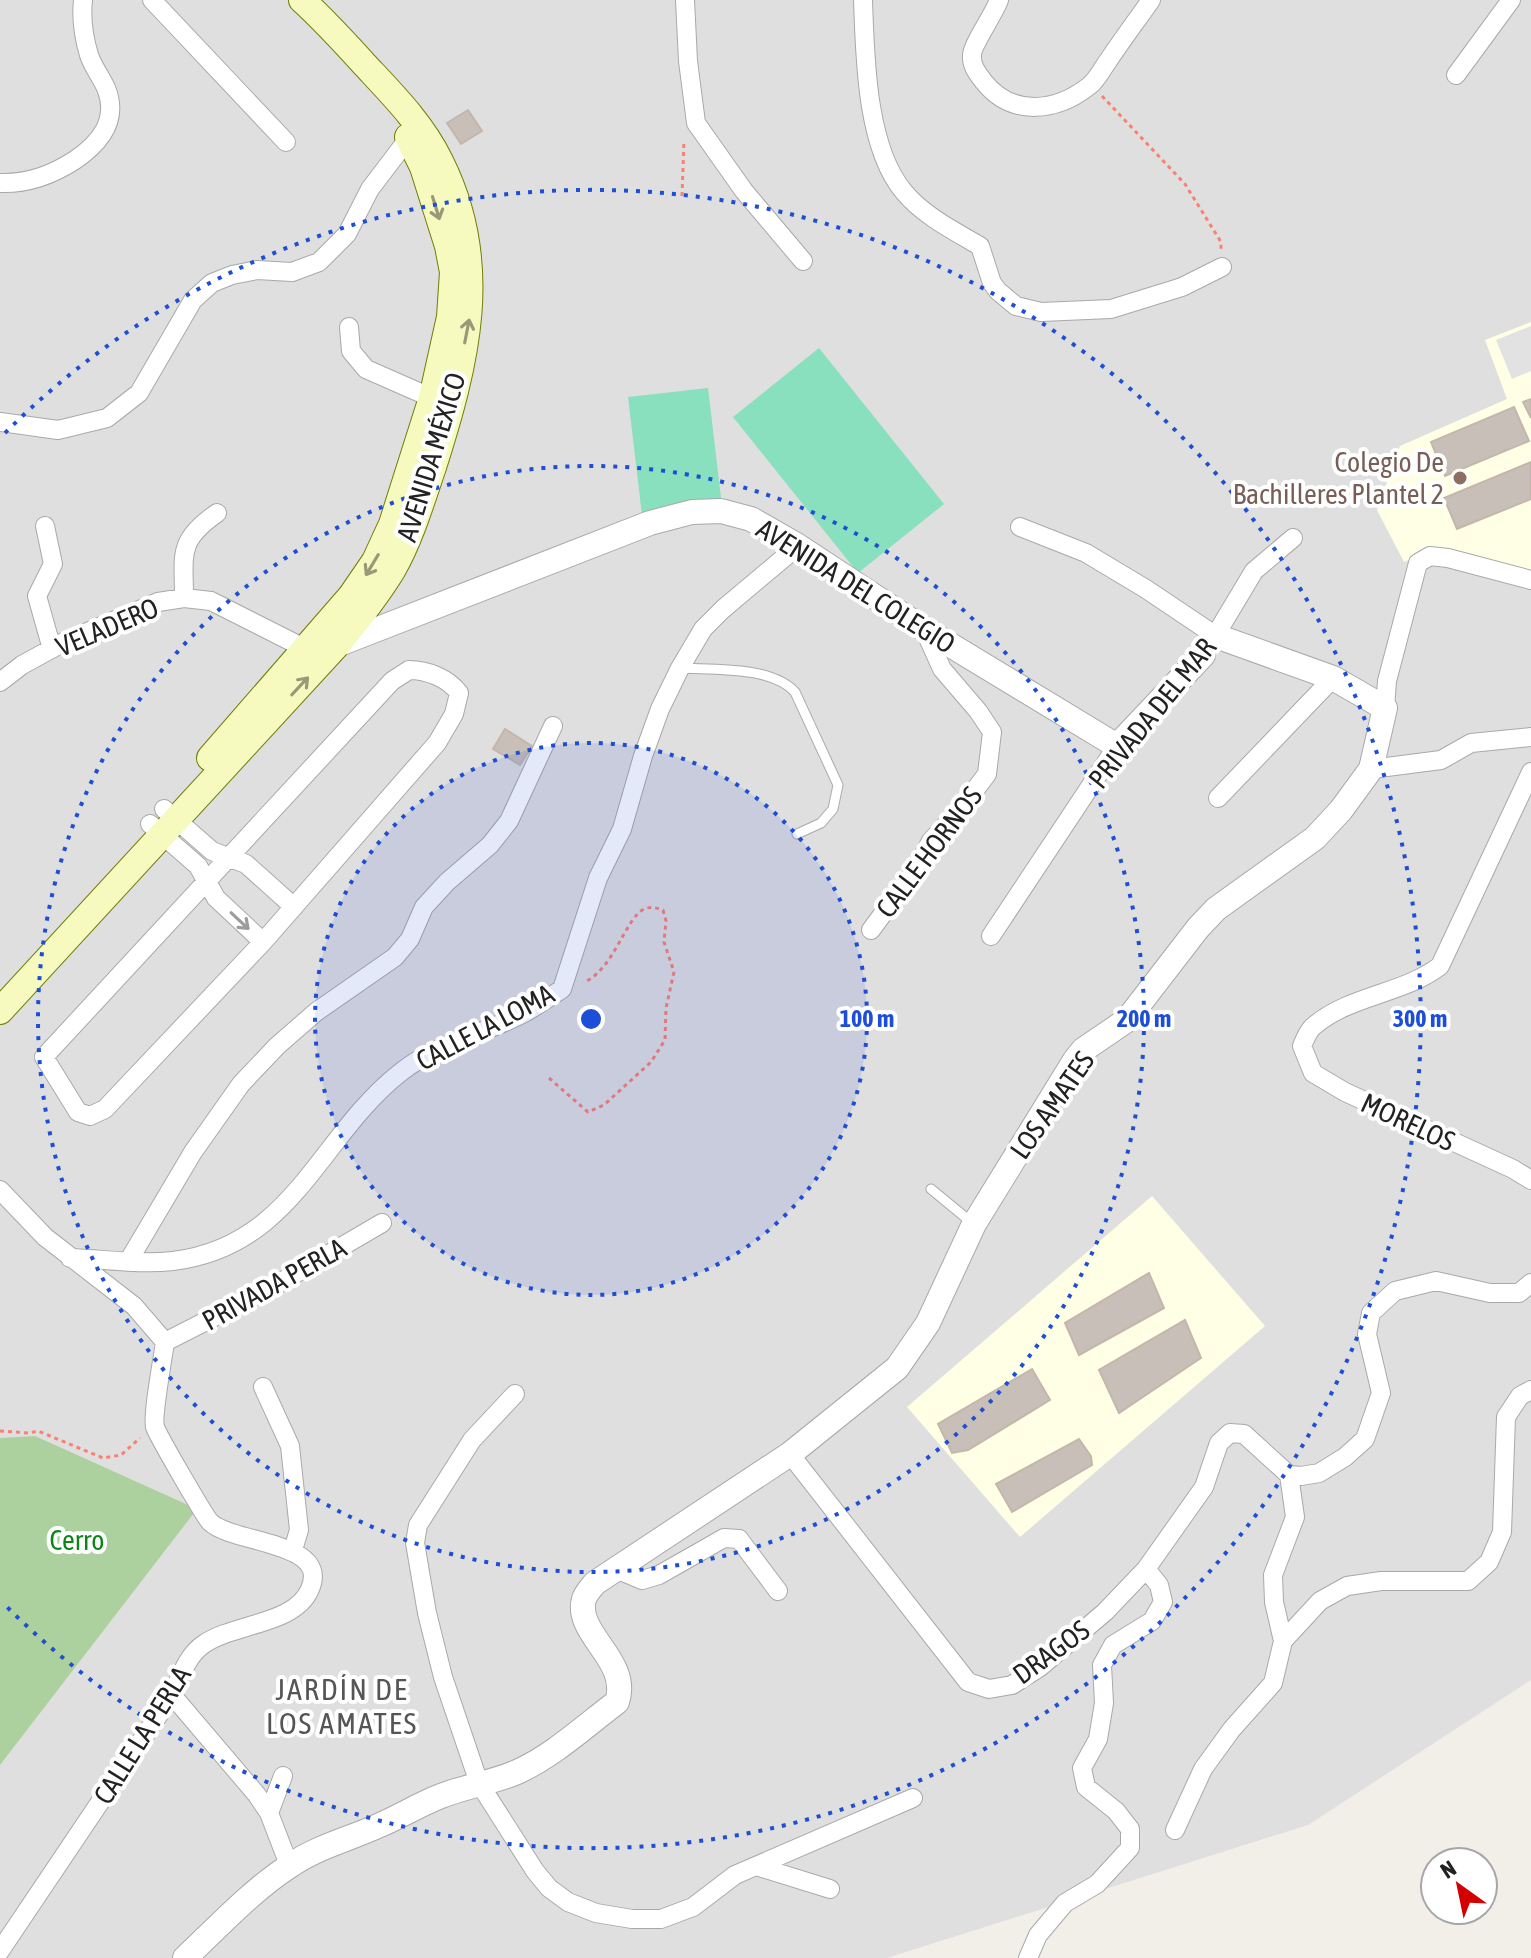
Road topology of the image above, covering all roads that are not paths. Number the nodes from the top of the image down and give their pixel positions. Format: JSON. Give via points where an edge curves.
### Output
{"nodes":[{"id":1,"x":83,"y":0,"type":"edge"},
{"id":2,"x":152,"y":0,"type":"edge"},
{"id":3,"x":685,"y":0,"type":"edge"},
{"id":4,"x":863,"y":0,"type":"edge"},
{"id":5,"x":999,"y":0,"type":"edge"},
{"id":6,"x":1151,"y":0,"type":"edge"},
{"id":7,"x":1511,"y":0,"type":"edge"},
{"id":8,"x":300,"y":3,"type":"edge"},
{"id":9,"x":1456,"y":75,"type":"dead end"},
{"id":10,"x":413,"y":132,"type":"junction"},
{"id":11,"x":286,"y":142,"type":"dead end"},
{"id":12,"x":0,"y":183,"type":"edge"},
{"id":13,"x":803,"y":261,"type":"dead end"},
{"id":14,"x":1222,"y":267,"type":"road end"},
{"id":15,"x":349,"y":327,"type":"dead end"},
{"id":16,"x":432,"y":398,"type":"junction"},
{"id":17,"x":0,"y":422,"type":"edge"},
{"id":18,"x":217,"y":513,"type":"dead end"},
{"id":19,"x":45,"y":526,"type":"dead end"},
{"id":20,"x":1020,"y":527,"type":"dead end"},
{"id":21,"x":1293,"y":538,"type":"dead end"},
{"id":22,"x":798,"y":546,"type":"junction"},
{"id":23,"x":1531,"y":580,"type":"edge"},
{"id":24,"x":184,"y":598,"type":"junction"},
{"id":25,"x":924,"y":629,"type":"junction"},
{"id":26,"x":1210,"y":646,"type":"junction"},
{"id":27,"x":335,"y":647,"type":"junction"},
{"id":28,"x":52,"y":649,"type":"junction"},
{"id":29,"x":306,"y":649,"type":"junction"},
{"id":30,"x":680,"y":668,"type":"junction"},
{"id":31,"x":1333,"y":678,"type":"junction"},
{"id":32,"x":0,"y":682,"type":"edge"},
{"id":33,"x":1385,"y":708,"type":"junction"},
{"id":34,"x":553,"y":726,"type":"dead end"},
{"id":35,"x":1531,"y":737,"type":"edge"},
{"id":36,"x":1117,"y":746,"type":"junction"},
{"id":37,"x":1371,"y":769,"type":"junction"},
{"id":38,"x":1531,"y":772,"type":"edge"},
{"id":39,"x":1218,"y":798,"type":"dead end"},
{"id":40,"x":163,"y":822,"type":"junction"},
{"id":41,"x":797,"y":834,"type":"dead end"},
{"id":42,"x":229,"y":858,"type":"junction"},
{"id":43,"x":208,"y":881,"type":"junction"},
{"id":44,"x":294,"y":907,"type":"junction"},
{"id":45,"x":871,"y":930,"type":"dead end"},
{"id":46,"x":991,"y":936,"type":"dead end"},
{"id":47,"x":263,"y":942,"type":"junction"},
{"id":48,"x":0,"y":988,"type":"edge"},
{"id":49,"x":0,"y":1011,"type":"edge"},
{"id":50,"x":1531,"y":1180,"type":"edge"},
{"id":51,"x":931,"y":1189,"type":"dead end"},
{"id":52,"x":3,"y":1201,"type":"edge"},
{"id":53,"x":382,"y":1223,"type":"dead end"},
{"id":54,"x":974,"y":1224,"type":"junction"},
{"id":55,"x":70,"y":1258,"type":"junction"},
{"id":56,"x":129,"y":1260,"type":"junction"},
{"id":57,"x":1531,"y":1283,"type":"edge"},
{"id":58,"x":165,"y":1342,"type":"junction"},
{"id":59,"x":263,"y":1387,"type":"dead end"},
{"id":60,"x":1531,"y":1390,"type":"edge"},
{"id":61,"x":515,"y":1394,"type":"dead end"},
{"id":62,"x":790,"y":1454,"type":"junction"},
{"id":63,"x":1289,"y":1475,"type":"junction"},
{"id":64,"x":293,"y":1550,"type":"junction"},
{"id":65,"x":616,"y":1569,"type":"junction"},
{"id":66,"x":1146,"y":1569,"type":"junction"},
{"id":67,"x":778,"y":1591,"type":"dead end"},
{"id":68,"x":1283,"y":1641,"type":"junction"},
{"id":69,"x":172,"y":1695,"type":"junction"},
{"id":70,"x":283,"y":1776,"type":"dead end"},
{"id":71,"x":479,"y":1783,"type":"junction"},
{"id":72,"x":913,"y":1798,"type":"dead end"},
{"id":73,"x":269,"y":1813,"type":"junction"},
{"id":74,"x":1175,"y":1830,"type":"dead end"},
{"id":75,"x":289,"y":1865,"type":"junction"},
{"id":76,"x":756,"y":1866,"type":"junction"},
{"id":77,"x":830,"y":1889,"type":"dead end"},
{"id":78,"x":0,"y":1951,"type":"edge"},
{"id":79,"x":185,"y":1958,"type":"edge"},
{"id":80,"x":1028,"y":1958,"type":"edge"}],
"edges":[{"from":1,"to":12,"type":"street","via":[[89,57],[107,92],[110,123],[93,148],[53,174]]},
{"from":2,"to":11,"type":"street"},
{"from":3,"to":13,"type":"street","via":[[696,123]]},
{"from":4,"to":14,"type":"street","via":[[866,77],[883,155],[904,192],[936,220],[980,246],[992,283],[1016,306],[1041,312],[1111,309],[1182,287]]},
{"from":5,"to":6,"type":"street","via":[[971,59],[992,91],[1023,107],[1070,97],[1091,84]]},
{"from":7,"to":9,"type":"street"},
{"from":8,"to":10,"type":"main road","name":"AVENIDA MÉXICO","via":[[379,101]]},
{"from":10,"to":16,"type":"main road","name":"AVENIDA MÉXICO","one_way":true,"via":[[453,272],[450,317]]},
{"from":10,"to":17,"type":"street","via":[[370,189],[347,234],[319,262],[292,272],[257,270],[212,283],[193,300],[139,393],[107,418],[58,430]]},
{"from":27,"to":10,"type":"main road","name":"AVENIDA MÉXICO","one_way":true,"via":[[369,605],[412,531],[452,406],[470,316],[470,268],[453,190],[439,159]]},
{"from":15,"to":16,"type":"street","via":[[351,351],[366,369]]},
{"from":16,"to":29,"type":"main road","name":"AVENIDA MÉXICO","one_way":true,"via":[[375,561]]},
{"from":18,"to":24,"type":"street","via":[[188,538]]},
{"from":19,"to":28,"type":"street","via":[[53,564],[37,596]]},
{"from":20,"to":26,"type":"street","via":[[1086,553],[1146,589]]},
{"from":21,"to":26,"type":"street","name":"PRIVADA DEL MAR","via":[[1254,571]]},
{"from":22,"to":25,"type":"street","name":"AVENIDA DEL COLEGIO"},
{"from":22,"to":27,"type":"street","name":"AVENIDA DEL COLEGIO","via":[[751,519],[721,511],[692,512],[650,523]]},
{"from":22,"to":30,"type":"street","name":"CALLE LA LOMA","via":[[703,629]]},
{"from":23,"to":33,"type":"street","name":"LOS AMATES","via":[[1448,558],[1430,556],[1418,563],[1387,681]]},
{"from":24,"to":28,"type":"street","name":"VELADERO","via":[[158,602]]},
{"from":24,"to":29,"type":"street","name":"VELADERO","via":[[211,601]]},
{"from":25,"to":36,"type":"street","name":"AVENIDA DEL COLEGIO"},
{"from":25,"to":45,"type":"street","name":"CALLE HORNOS","via":[[942,669],[992,732],[987,774],[931,841]]},
{"from":26,"to":31,"type":"street"},
{"from":26,"to":36,"type":"street","name":"PRIVADA DEL MAR"},
{"from":27,"to":29,"type":"street","name":"AVENIDA DEL COLEGIO"},
{"from":40,"to":27,"type":"main road","name":"AVENIDA MÉXICO","one_way":true},
{"from":28,"to":32,"type":"street","name":"VELADERO"},
{"from":29,"to":40,"type":"main road","name":"AVENIDA MÉXICO"},
{"from":30,"to":41,"type":"lane","via":[[768,675],[795,692],[838,785],[833,809],[821,823]]},
{"from":30,"to":56,"type":"street","name":"CALLE LA LOMA","via":[[651,732],[622,829],[598,878],[562,989],[525,1013],[442,1045],[401,1072],[368,1102],[292,1199],[256,1230],[220,1250],[173,1261]]},
{"from":31,"to":33,"type":"street"},
{"from":31,"to":39,"type":"street"},
{"from":33,"to":37,"type":"street","name":"LOS AMATES"},
{"from":34,"to":56,"type":"street","via":[[509,821],[490,845],[424,907],[395,957],[316,1012],[241,1084]]},
{"from":35,"to":37,"type":"street","via":[[1471,743],[1441,760]]},
{"from":36,"to":46,"type":"street","name":"PRIVADA DEL MAR"},
{"from":37,"to":54,"type":"street","name":"LOS AMATES","via":[[1315,838],[1216,909],[1127,1020],[1083,1050]]},
{"from":38,"to":50,"type":"street","name":"MORELOS","via":[[1440,966],[1424,978],[1344,1008],[1313,1026],[1302,1046],[1313,1073],[1323,1079]]},
{"from":40,"to":42,"type":"street"},
{"from":40,"to":43,"type":"street"},
{"from":40,"to":48,"type":"main road","name":"AVENIDA MÉXICO"},
{"from":40,"to":49,"type":"main road","name":"AVENIDA MÉXICO"},
{"from":42,"to":43,"type":"street"},
{"from":42,"to":44,"type":"street","via":[[246,864]]},
{"from":42,"to":44,"type":"street","via":[[392,681],[409,670],[421,670],[452,683],[459,693],[454,714],[437,743]]},
{"from":43,"to":47,"type":"street","one_way":true,"via":[[216,898]]},
{"from":43,"to":47,"type":"street","via":[[44,1057],[78,1112],[90,1116],[105,1109]]},
{"from":44,"to":47,"type":"street"},
{"from":51,"to":54,"type":"lane"},
{"from":52,"to":55,"type":"street"},
{"from":53,"to":58,"type":"street","name":"PRIVADA PERLA"},
{"from":54,"to":62,"type":"street","name":"LOS AMATES","via":[[928,1323],[897,1368]]},
{"from":55,"to":56,"type":"street","name":"CALLE LA LOMA"},
{"from":55,"to":58,"type":"street","via":[[134,1306]]},
{"from":57,"to":63,"type":"street","via":[[1519,1293],[1490,1293],[1436,1281],[1395,1291],[1371,1313],[1367,1334],[1381,1393],[1365,1439],[1319,1473]]},
{"from":58,"to":64,"type":"street","via":[[155,1425],[210,1522],[234,1535]]},
{"from":59,"to":64,"type":"street","via":[[290,1446],[299,1530]]},
{"from":60,"to":68,"type":"street","via":[[1506,1417],[1502,1532],[1489,1562],[1468,1581],[1347,1586],[1320,1601]]},
{"from":61,"to":71,"type":"street","via":[[472,1440],[418,1525],[415,1543],[443,1677]]},
{"from":62,"to":65,"type":"street","name":"LOS AMATES"},
{"from":62,"to":66,"type":"street","name":"DRAGOS","via":[[968,1682],[989,1689],[1012,1685],[1040,1667]]},
{"from":63,"to":66,"type":"street","name":"DRAGOS","via":[[1244,1434],[1230,1433],[1219,1443],[1204,1487]]},
{"from":63,"to":68,"type":"street","via":[[1295,1517],[1273,1575]]},
{"from":64,"to":69,"type":"street","name":"CALLE LA PERLA","via":[[311,1571],[312,1586],[305,1599],[291,1611],[204,1643],[191,1656]]},
{"from":65,"to":67,"type":"street","via":[[642,1580],[724,1538],[739,1539]]},
{"from":65,"to":71,"type":"street","name":"LOS AMATES","via":[[584,1597],[583,1615],[618,1673],[617,1702],[553,1751],[506,1777]]},
{"from":66,"to":80,"type":"street","via":[[1159,1585],[1163,1602],[1152,1621],[1113,1645],[1102,1665],[1104,1703],[1098,1739],[1082,1768],[1086,1787],[1130,1829],[1130,1848],[1097,1884],[1065,1903],[1038,1935]]},
{"from":68,"to":74,"type":"street","via":[[1273,1683],[1203,1769]]},
{"from":69,"to":73,"type":"street"},
{"from":69,"to":78,"type":"street","name":"CALLE LA PERLA"},
{"from":70,"to":73,"type":"street"},
{"from":71,"to":75,"type":"street"},
{"from":71,"to":76,"type":"street","via":[[549,1888],[596,1913],[661,1919],[693,1907]]},
{"from":72,"to":76,"type":"street"},
{"from":73,"to":75,"type":"street"},
{"from":75,"to":79,"type":"street"},
{"from":76,"to":77,"type":"street"}]}
